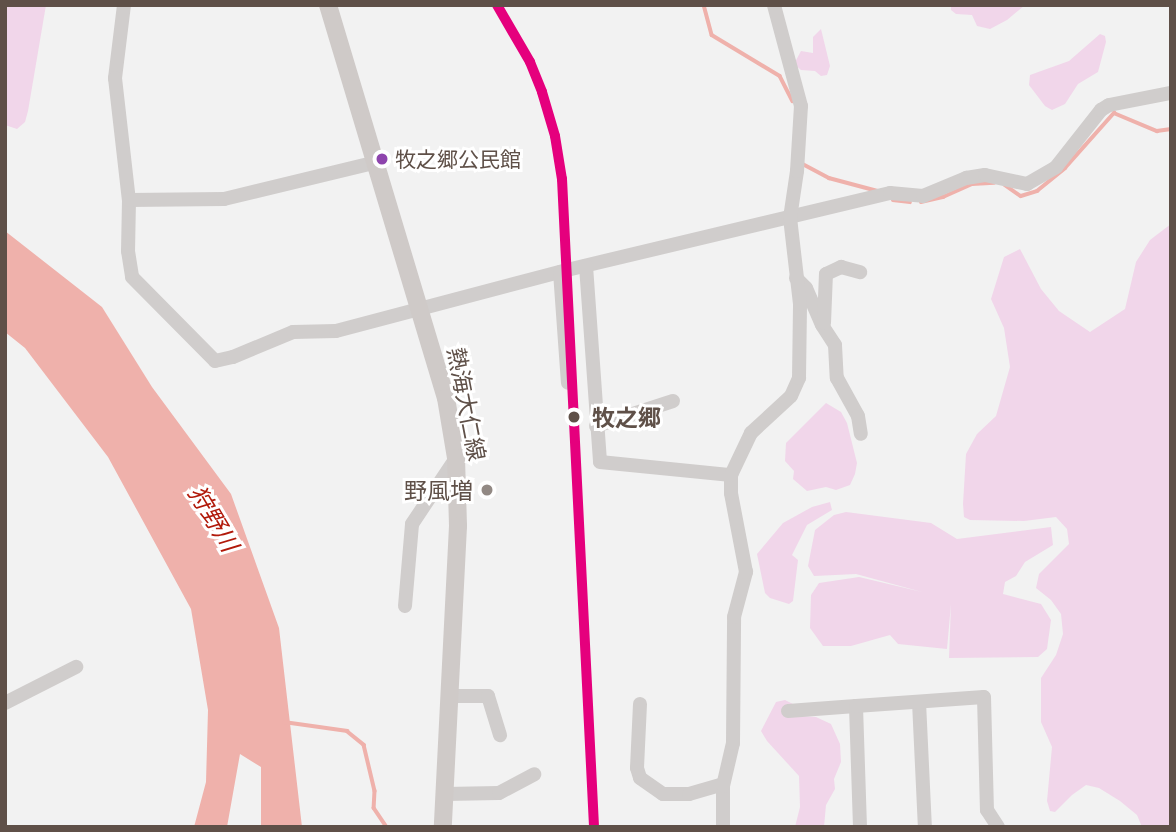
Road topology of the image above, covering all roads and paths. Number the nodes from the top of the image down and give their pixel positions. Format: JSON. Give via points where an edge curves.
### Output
{"nodes":[{"id":1,"x":124,"y":5,"type":"edge"},
{"id":2,"x":328,"y":5,"type":"edge"},
{"id":3,"x":774,"y":5,"type":"edge"},
{"id":4,"x":1171,"y":93,"type":"edge"},
{"id":5,"x":377,"y":162,"type":"junction"},
{"id":6,"x":129,"y":200,"type":"junction"},
{"id":7,"x":790,"y":218,"type":"junction"},
{"id":8,"x":586,"y":266,"type":"junction"},
{"id":9,"x":560,"y":272,"type":"junction"},
{"id":10,"x":860,"y":272,"type":"dead end"},
{"id":11,"x":795,"y":276,"type":"junction"},
{"id":12,"x":421,"y":310,"type":"junction"},
{"id":13,"x":824,"y":328,"type":"junction"},
{"id":14,"x":568,"y":383,"type":"dead end"},
{"id":15,"x":673,"y":401,"type":"dead end"},
{"id":16,"x":596,"y":426,"type":"junction"},
{"id":17,"x":861,"y":434,"type":"dead end"},
{"id":18,"x":456,"y":458,"type":"junction"},
{"id":19,"x":732,"y":475,"type":"junction"},
{"id":20,"x":405,"y":606,"type":"dead end"},
{"id":21,"x":76,"y":667,"type":"dead end"},
{"id":22,"x":450,"y":696,"type":"junction"},
{"id":23,"x":919,"y":702,"type":"junction"},
{"id":24,"x":5,"y":704,"type":"edge"},
{"id":25,"x":640,"y":704,"type":"dead end"},
{"id":26,"x":856,"y":706,"type":"junction"},
{"id":27,"x":788,"y":711,"type":"dead end"},
{"id":28,"x":500,"y":735,"type":"dead end"},
{"id":29,"x":534,"y":774,"type":"dead end"},
{"id":30,"x":723,"y":784,"type":"junction"},
{"id":31,"x":445,"y":794,"type":"junction"},
{"id":32,"x":443,"y":827,"type":"edge"},
{"id":33,"x":723,"y":827,"type":"edge"},
{"id":34,"x":860,"y":827,"type":"edge"},
{"id":35,"x":925,"y":827,"type":"edge"},
{"id":36,"x":998,"y":827,"type":"edge"}],
"edges":[{"from":1,"to":6,"type":"street","via":[[115,78]]},
{"from":2,"to":5,"type":"main road","name":"熱海大仁線"},
{"from":3,"to":7,"type":"street","via":[[801,106]]},
{"from":4,"to":7,"type":"street","via":[[1101,110],[1056,167],[1033,182],[976,177],[930,194],[890,194]]},
{"from":5,"to":6,"type":"street","via":[[224,199]]},
{"from":5,"to":12,"type":"main road","name":"熱海大仁線"},
{"from":6,"to":12,"type":"street","via":[[132,278],[215,361],[293,332],[336,331]]},
{"from":7,"to":8,"type":"street"},
{"from":7,"to":11,"type":"street"},
{"from":8,"to":9,"type":"street"},
{"from":8,"to":16,"type":"street"},
{"from":9,"to":12,"type":"street"},
{"from":9,"to":14,"type":"street"},
{"from":10,"to":13,"type":"street","via":[[841,267],[826,274]]},
{"from":11,"to":13,"type":"street","via":[[810,295]]},
{"from":11,"to":19,"type":"street","via":[[800,304],[797,386],[751,433]]},
{"from":12,"to":18,"type":"main road","name":"熱海大仁線","via":[[446,398]]},
{"from":13,"to":17,"type":"street","via":[[835,345],[837,378],[858,416]]},
{"from":15,"to":16,"type":"street"},
{"from":16,"to":19,"type":"street","via":[[598,457],[606,465]]},
{"from":18,"to":20,"type":"street","via":[[412,524]]},
{"from":18,"to":22,"type":"main road","name":"熱海大仁線","via":[[458,526]]},
{"from":19,"to":30,"type":"street","via":[[731,493],[746,572],[734,617],[733,743]]},
{"from":21,"to":24,"type":"street"},
{"from":22,"to":28,"type":"street","via":[[488,696]]},
{"from":22,"to":31,"type":"main road","name":"熱海大仁線"},
{"from":23,"to":26,"type":"street"},
{"from":23,"to":35,"type":"street"},
{"from":23,"to":36,"type":"street","via":[[984,697],[987,810]]},
{"from":25,"to":30,"type":"street","via":[[640,778],[663,794],[688,794]]},
{"from":26,"to":27,"type":"street"},
{"from":26,"to":34,"type":"street"},
{"from":29,"to":31,"type":"street","via":[[499,793]]},
{"from":30,"to":33,"type":"street"},
{"from":31,"to":32,"type":"main road","name":"熱海大仁線"}]}
